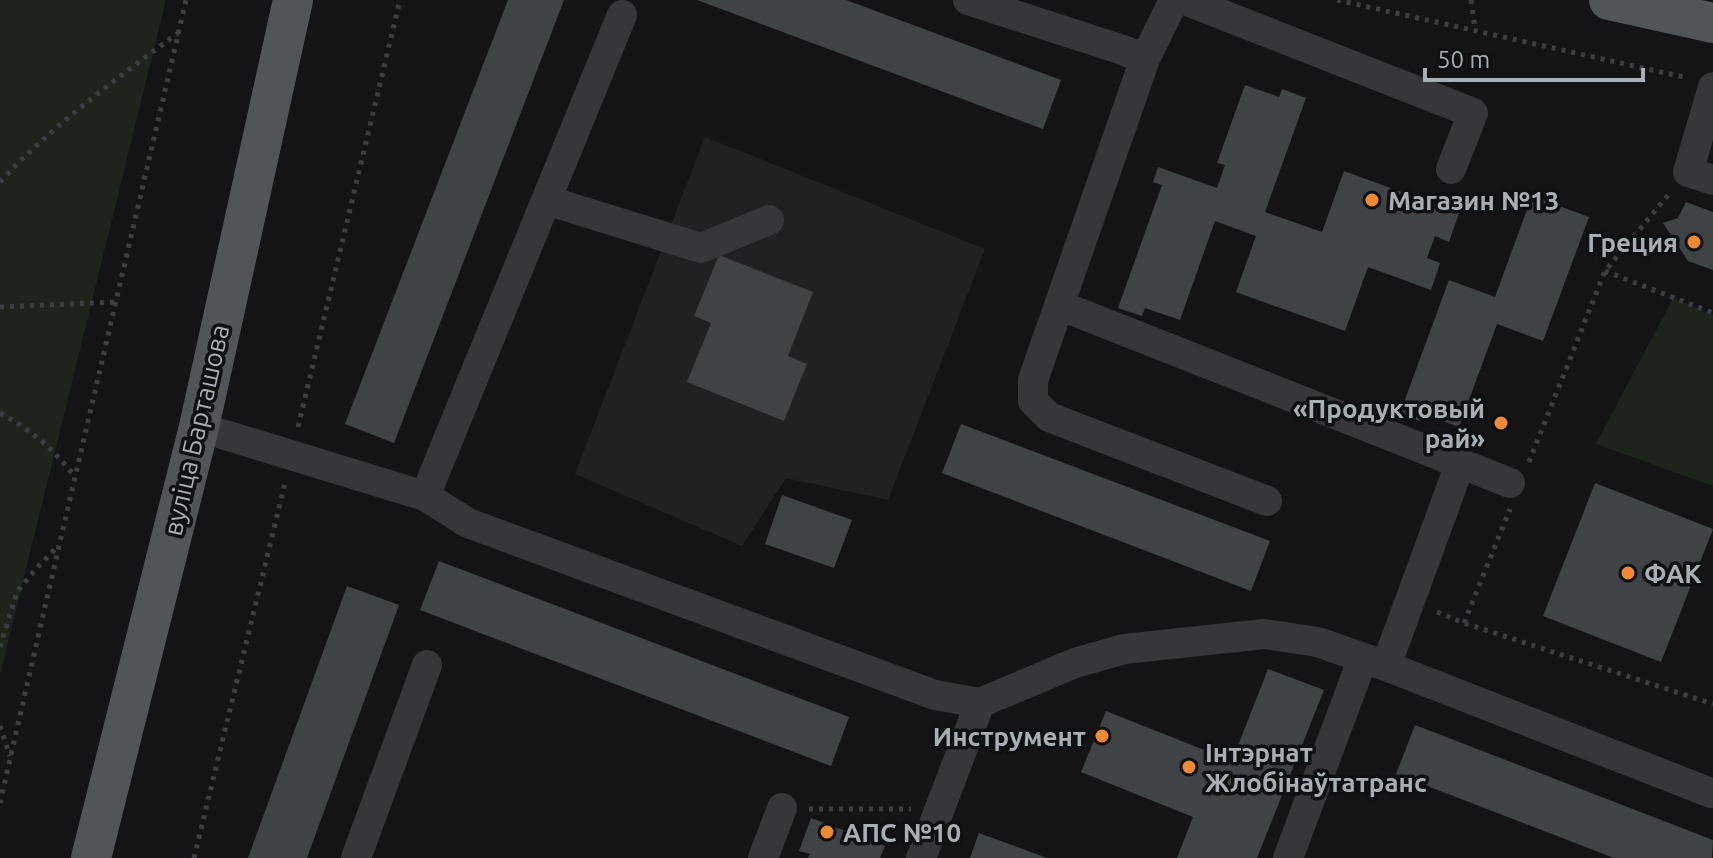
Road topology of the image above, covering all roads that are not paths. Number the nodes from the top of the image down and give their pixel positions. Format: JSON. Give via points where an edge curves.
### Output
{"nodes":[{"id":1,"x":293,"y":0,"type":"edge"},
{"id":2,"x":968,"y":0,"type":"edge"},
{"id":3,"x":1174,"y":0,"type":"edge"},
{"id":4,"x":1185,"y":0,"type":"edge"},
{"id":5,"x":1609,"y":0,"type":"edge"},
{"id":6,"x":622,"y":15,"type":"dead end"},
{"id":7,"x":1713,"y":23,"type":"edge"},
{"id":8,"x":1145,"y":59,"type":"junction"},
{"id":9,"x":1706,"y":84,"type":"edge"},
{"id":10,"x":1451,"y":169,"type":"dead end"},
{"id":11,"x":1700,"y":176,"type":"edge"},
{"id":12,"x":546,"y":200,"type":"junction"},
{"id":13,"x":769,"y":220,"type":"dead end"},
{"id":14,"x":1059,"y":305,"type":"junction"},
{"id":15,"x":199,"y":427,"type":"junction"},
{"id":16,"x":1460,"y":464,"type":"junction"},
{"id":17,"x":1516,"y":485,"type":"road end"},
{"id":18,"x":425,"y":496,"type":"junction"},
{"id":19,"x":1267,"y":501,"type":"dead end"},
{"id":20,"x":1375,"y":662,"type":"junction"},
{"id":21,"x":427,"y":665,"type":"dead end"},
{"id":22,"x":980,"y":703,"type":"junction"},
{"id":23,"x":1711,"y":793,"type":"dead end"},
{"id":24,"x":782,"y":808,"type":"road end"},
{"id":25,"x":91,"y":858,"type":"edge"},
{"id":26,"x":356,"y":858,"type":"edge"},
{"id":27,"x":763,"y":858,"type":"edge"},
{"id":28,"x":921,"y":858,"type":"edge"},
{"id":29,"x":1288,"y":858,"type":"edge"}],
"edges":[{"from":1,"to":15,"type":"main road","name":"вуліца Барташова"},
{"from":2,"to":8,"type":"lane"},
{"from":3,"to":8,"type":"lane"},
{"from":4,"to":10,"type":"lane","via":[[1473,113]]},
{"from":5,"to":7,"type":"main road"},
{"from":6,"to":12,"type":"lane"},
{"from":8,"to":14,"type":"lane"},
{"from":9,"to":11,"type":"lane"},
{"from":12,"to":13,"type":"lane","via":[[701,248]]},
{"from":12,"to":18,"type":"lane"},
{"from":14,"to":16,"type":"lane"},
{"from":14,"to":19,"type":"lane","via":[[1033,380],[1033,401],[1049,417]]},
{"from":15,"to":18,"type":"lane"},
{"from":15,"to":25,"type":"main road","name":"вуліца Барташова"},
{"from":16,"to":17,"type":"lane"},
{"from":16,"to":20,"type":"lane","via":[[1410,602]]},
{"from":18,"to":22,"type":"lane","via":[[468,523],[935,695]]},
{"from":20,"to":22,"type":"lane","via":[[1318,642],[1264,634],[1124,649],[1075,663]]},
{"from":20,"to":23,"type":"lane"},
{"from":20,"to":29,"type":"lane"},
{"from":21,"to":26,"type":"lane"},
{"from":22,"to":28,"type":"lane"},
{"from":24,"to":27,"type":"lane"}]}
